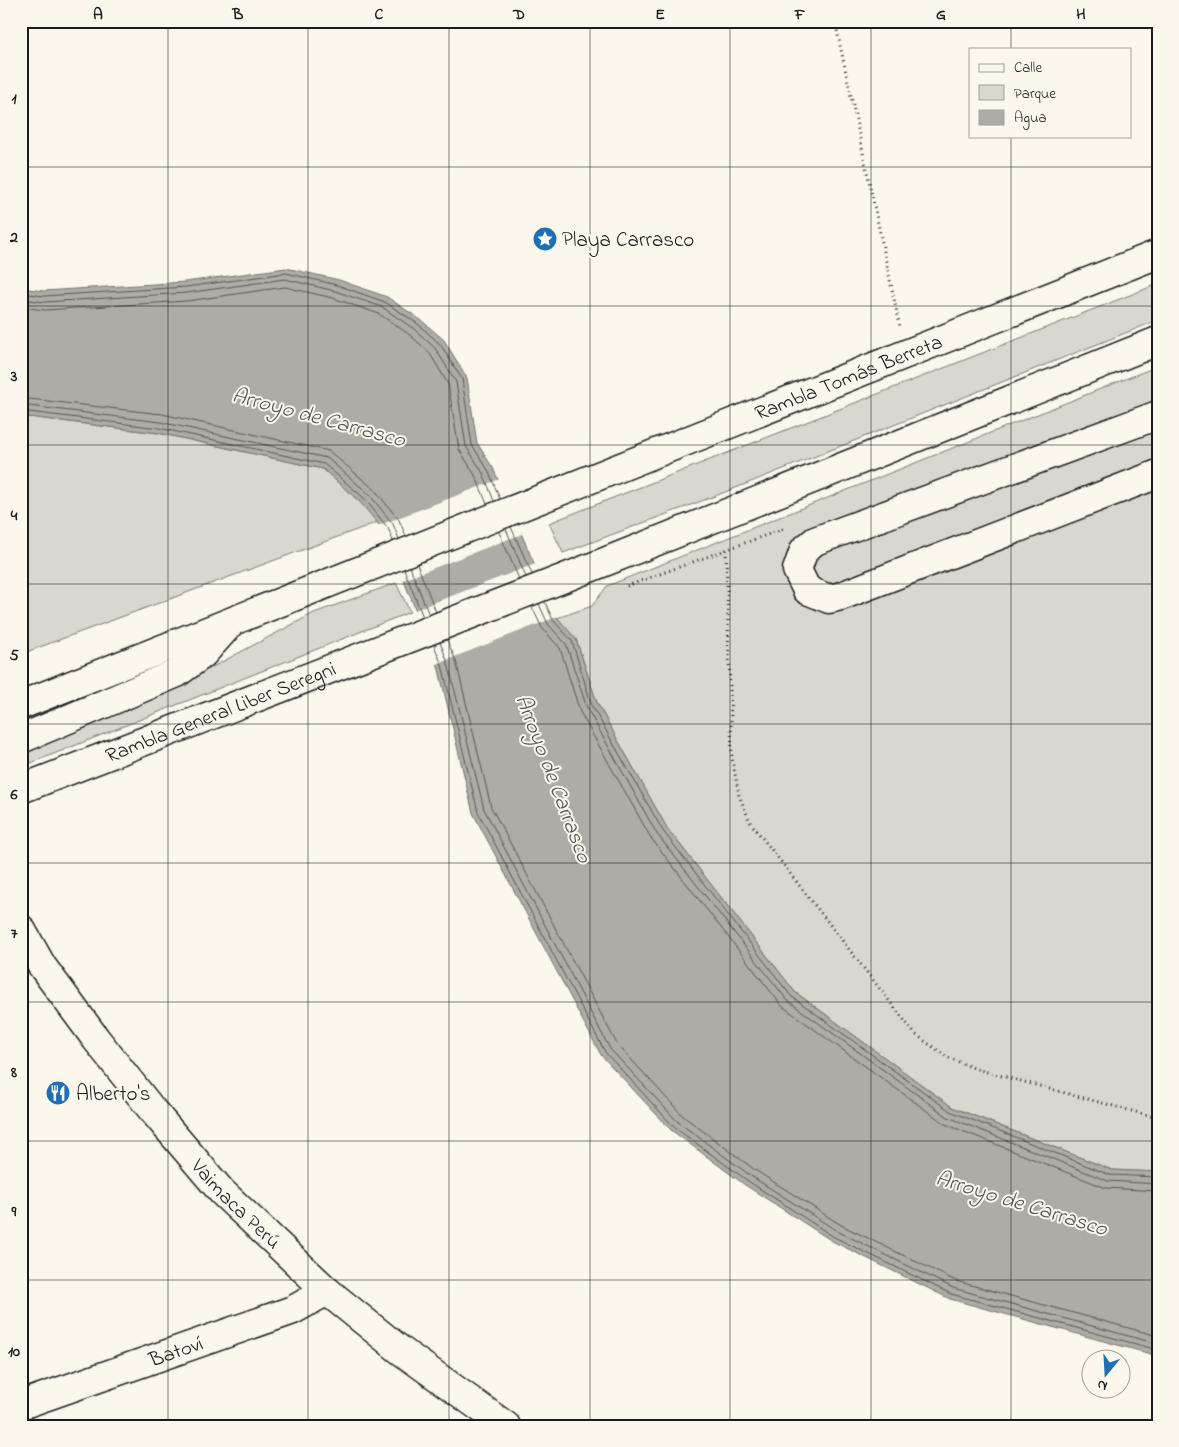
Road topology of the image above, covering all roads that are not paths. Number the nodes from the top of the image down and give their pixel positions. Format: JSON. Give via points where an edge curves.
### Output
{"nodes":[{"id":1,"x":1158,"y":254,"type":"edge"},
{"id":2,"x":1158,"y":340,"type":"edge"},
{"id":3,"x":1158,"y":415,"type":"edge"},
{"id":4,"x":1158,"y":474,"type":"edge"},
{"id":5,"x":233,"y":621,"type":"junction"},
{"id":6,"x":21,"y":704,"type":"edge"},
{"id":7,"x":21,"y":739,"type":"edge"},
{"id":8,"x":21,"y":789,"type":"edge"},
{"id":9,"x":21,"y":929,"type":"edge"},
{"id":10,"x":327,"y":1291,"type":"junction"},
{"id":11,"x":21,"y":1405,"type":"edge"},
{"id":12,"x":506,"y":1426,"type":"edge"}],
"edges":[{"from":1,"to":5,"type":"main road","name":"Rambla Tomás Berreta"},
{"from":2,"to":8,"type":"main road","name":"Rambla General Liber Seregni","via":[[572,575]]},
{"from":3,"to":4,"type":"main road","via":[[815,541],[804,550],[797,570],[807,590],[829,599],[841,596]]},
{"from":5,"to":6,"type":"main road"},
{"from":5,"to":7,"type":"main road","via":[[203,654],[177,673]]},
{"from":9,"to":10,"type":"main road","name":"Vaimaca Perú","via":[[42,966],[153,1111],[222,1192]]},
{"from":10,"to":11,"type":"main road","name":"Batoví","via":[[293,1310]]},
{"from":10,"to":12,"type":"main road","name":"Vaimaca Perú","via":[[400,1350]]}]}
